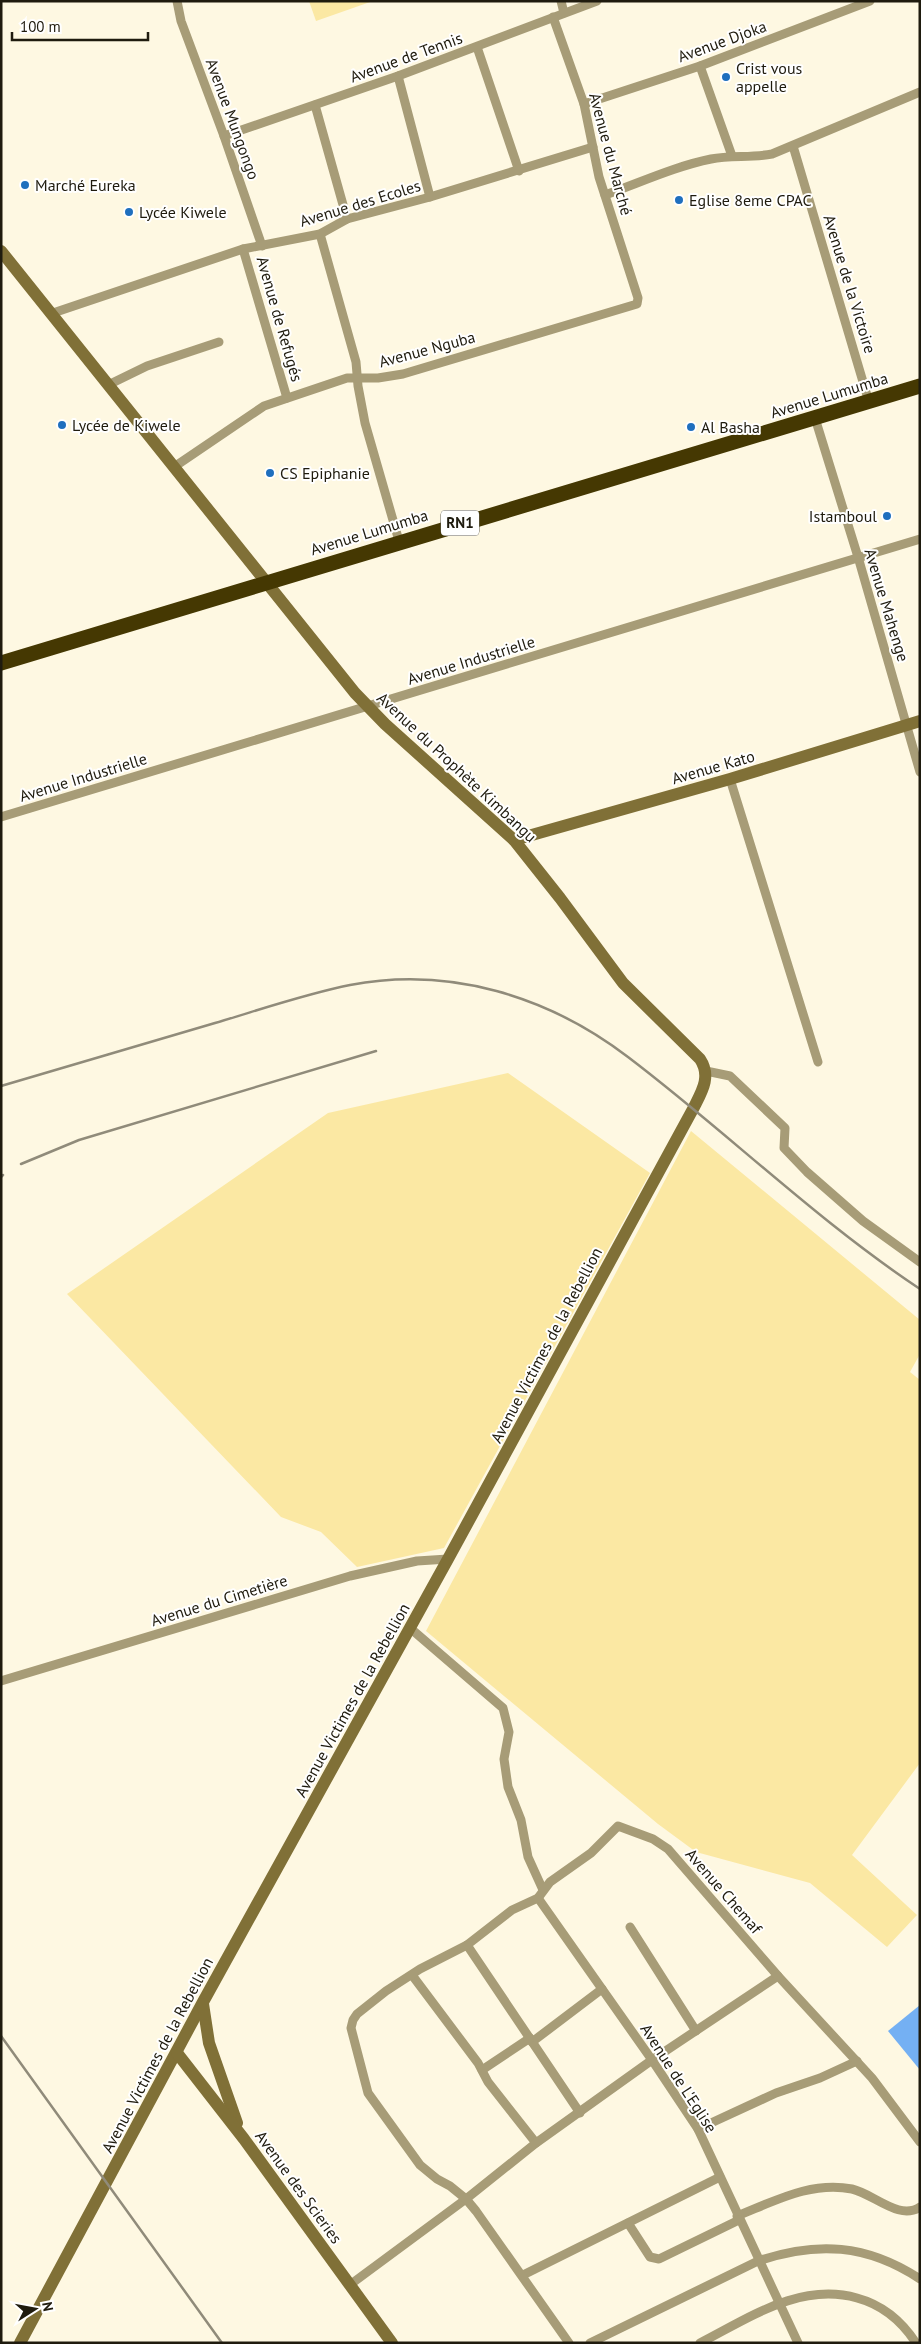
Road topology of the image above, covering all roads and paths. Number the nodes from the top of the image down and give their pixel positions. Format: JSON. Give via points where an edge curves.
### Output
{"nodes":[{"id":1,"x":177,"y":1,"type":"edge"},
{"id":2,"x":561,"y":1,"type":"edge"},
{"id":3,"x":597,"y":1,"type":"edge"},
{"id":4,"x":870,"y":1,"type":"edge"},
{"id":5,"x":564,"y":13,"type":"junction"},
{"id":6,"x":554,"y":18,"type":"junction"},
{"id":7,"x":477,"y":47,"type":"junction"},
{"id":8,"x":700,"y":66,"type":"junction"},
{"id":9,"x":398,"y":76,"type":"junction"},
{"id":10,"x":920,"y":92,"type":"edge"},
{"id":11,"x":584,"y":104,"type":"junction"},
{"id":12,"x":315,"y":105,"type":"junction"},
{"id":13,"x":224,"y":136,"type":"junction"},
{"id":14,"x":793,"y":146,"type":"junction"},
{"id":15,"x":593,"y":147,"type":"junction"},
{"id":16,"x":732,"y":156,"type":"junction"},
{"id":17,"x":518,"y":170,"type":"junction"},
{"id":18,"x":605,"y":195,"type":"junction"},
{"id":19,"x":430,"y":197,"type":"junction"},
{"id":20,"x":347,"y":219,"type":"junction"},
{"id":21,"x":320,"y":234,"type":"junction"},
{"id":22,"x":262,"y":246,"type":"junction"},
{"id":23,"x":244,"y":249,"type":"junction"},
{"id":24,"x":1,"y":251,"type":"edge"},
{"id":25,"x":638,"y":298,"type":"joint"},
{"id":26,"x":50,"y":314,"type":"junction"},
{"id":27,"x":220,"y":342,"type":"dead end"},
{"id":28,"x":356,"y":378,"type":"junction"},
{"id":29,"x":108,"y":385,"type":"junction"},
{"id":30,"x":920,"y":386,"type":"edge"},
{"id":31,"x":287,"y":398,"type":"junction"},
{"id":32,"x":869,"y":402,"type":"junction"},
{"id":33,"x":815,"y":418,"type":"junction"},
{"id":34,"x":174,"y":467,"type":"junction"},
{"id":35,"x":920,"y":538,"type":"edge"},
{"id":36,"x":399,"y":541,"type":"junction"},
{"id":37,"x":858,"y":557,"type":"junction"},
{"id":38,"x":266,"y":582,"type":"junction"},
{"id":39,"x":1,"y":663,"type":"edge"},
{"id":40,"x":367,"y":707,"type":"junction"},
{"id":41,"x":920,"y":721,"type":"edge"},
{"id":42,"x":907,"y":725,"type":"junction"},
{"id":43,"x":920,"y":772,"type":"edge"},
{"id":44,"x":730,"y":780,"type":"junction"},
{"id":45,"x":1,"y":817,"type":"edge"},
{"id":46,"x":514,"y":840,"type":"junction"},
{"id":47,"x":818,"y":1062,"type":"dead end"},
{"id":48,"x":706,"y":1071,"type":"junction"},
{"id":49,"x":920,"y":1262,"type":"edge"},
{"id":50,"x":448,"y":1559,"type":"junction"},
{"id":51,"x":410,"y":1628,"type":"junction"},
{"id":52,"x":1,"y":1682,"type":"edge"},
{"id":53,"x":541,"y":1894,"type":"junction"},
{"id":54,"x":630,"y":1927,"type":"dead end"},
{"id":55,"x":467,"y":1944,"type":"junction"},
{"id":56,"x":412,"y":1975,"type":"junction"},
{"id":57,"x":778,"y":1976,"type":"junction"},
{"id":58,"x":602,"y":1989,"type":"junction"},
{"id":59,"x":203,"y":2002,"type":"junction"},
{"id":60,"x":696,"y":2031,"type":"junction"},
{"id":61,"x":531,"y":2040,"type":"junction"},
{"id":62,"x":177,"y":2053,"type":"junction"},
{"id":63,"x":652,"y":2060,"type":"junction"},
{"id":64,"x":857,"y":2061,"type":"junction"},
{"id":65,"x":482,"y":2070,"type":"junction"},
{"id":66,"x":580,"y":2113,"type":"junction"},
{"id":67,"x":698,"y":2129,"type":"junction"},
{"id":68,"x":244,"y":2139,"type":"junction"},
{"id":69,"x":920,"y":2142,"type":"edge"},
{"id":70,"x":536,"y":2143,"type":"junction"},
{"id":71,"x":720,"y":2177,"type":"junction"},
{"id":72,"x":466,"y":2199,"type":"junction"},
{"id":73,"x":920,"y":2207,"type":"edge"},
{"id":74,"x":738,"y":2218,"type":"junction"},
{"id":75,"x":628,"y":2223,"type":"junction"},
{"id":76,"x":758,"y":2261,"type":"junction"},
{"id":77,"x":523,"y":2275,"type":"junction"},
{"id":78,"x":920,"y":2279,"type":"edge"},
{"id":79,"x":350,"y":2284,"type":"junction"},
{"id":80,"x":779,"y":2303,"type":"junction"},
{"id":81,"x":20,"y":2343,"type":"edge"},
{"id":82,"x":392,"y":2343,"type":"edge"},
{"id":83,"x":569,"y":2343,"type":"edge"},
{"id":84,"x":590,"y":2343,"type":"edge"},
{"id":85,"x":700,"y":2343,"type":"edge"},
{"id":86,"x":798,"y":2343,"type":"edge"},
{"id":87,"x":916,"y":2343,"type":"edge"}],
"edges":[{"from":1,"to":13,"type":"street","name":"Avenue Mungongo","via":[[181,21]]},
{"from":2,"to":5,"type":"street"},
{"from":3,"to":5,"type":"street","name":"Avenue de Tennis"},
{"from":4,"to":8,"type":"street","name":"Avenue Djoka"},
{"from":5,"to":6,"type":"street","name":"Avenue de Tennis"},
{"from":6,"to":7,"type":"street","name":"Avenue de Tennis"},
{"from":6,"to":11,"type":"street","name":"Avenue du Marché"},
{"from":7,"to":9,"type":"street","name":"Avenue de Tennis"},
{"from":7,"to":17,"type":"street"},
{"from":8,"to":11,"type":"street","name":"Avenue Djoka"},
{"from":8,"to":16,"type":"street"},
{"from":9,"to":12,"type":"street","name":"Avenue de Tennis"},
{"from":9,"to":19,"type":"street"},
{"from":10,"to":14,"type":"street"},
{"from":11,"to":15,"type":"street","name":"Avenue du Marché"},
{"from":12,"to":13,"type":"street","name":"Avenue de Tennis"},
{"from":12,"to":20,"type":"street"},
{"from":13,"to":22,"type":"street","name":"Avenue Mungongo"},
{"from":14,"to":16,"type":"street","via":[[756,157]]},
{"from":14,"to":32,"type":"street","name":"Avenue de la Victoire"},
{"from":15,"to":17,"type":"street","name":"Avenue des Ecoles"},
{"from":15,"to":18,"type":"street","name":"Avenue du Marché"},
{"from":16,"to":18,"type":"street","via":[[707,160]]},
{"from":17,"to":19,"type":"street","name":"Avenue des Ecoles"},
{"from":18,"to":25,"type":"street","name":"Avenue du Marché"},
{"from":19,"to":20,"type":"street","name":"Avenue des Ecoles"},
{"from":20,"to":21,"type":"street","name":"Avenue des Ecoles"},
{"from":21,"to":22,"type":"street","name":"Avenue des Ecoles"},
{"from":21,"to":28,"type":"street","via":[[356,362]]},
{"from":22,"to":23,"type":"street","name":"Avenue des Ecoles"},
{"from":23,"to":26,"type":"street","name":"Avenue des Ecoles"},
{"from":23,"to":31,"type":"street","name":"Avenue de Refugés"},
{"from":24,"to":26,"type":"street","name":"Avenue du Prophète Kimbangu"},
{"from":25,"to":28,"type":"street","name":"Avenue Nguba","via":[[636,305],[403,374]]},
{"from":26,"to":29,"type":"street","name":"Avenue du Prophète Kimbangu"},
{"from":27,"to":29,"type":"street","via":[[146,366]]},
{"from":28,"to":31,"type":"street","name":"Avenue Nguba","via":[[347,378]]},
{"from":28,"to":36,"type":"street","via":[[365,423]]},
{"from":29,"to":34,"type":"street","name":"Avenue du Prophète Kimbangu"},
{"from":30,"to":32,"type":"highway","name":"Avenue Lumumba","number":"RN1"},
{"from":31,"to":34,"type":"street","name":"Avenue Nguba","via":[[264,406]]},
{"from":32,"to":33,"type":"highway","name":"Avenue Lumumba","number":"RN1"},
{"from":33,"to":36,"type":"highway","name":"Avenue Lumumba","number":"RN1"},
{"from":33,"to":37,"type":"street","name":"Avenue Mahenge"},
{"from":34,"to":38,"type":"street","name":"Avenue du Prophète Kimbangu"},
{"from":35,"to":37,"type":"street","name":"Avenue Industrielle"},
{"from":36,"to":38,"type":"highway","name":"Avenue Lumumba","number":"RN1"},
{"from":37,"to":40,"type":"street","name":"Avenue Industrielle"},
{"from":37,"to":42,"type":"street","name":"Avenue Mahenge"},
{"from":38,"to":39,"type":"highway","name":"Avenue Lumumba","number":"RN1"},
{"from":38,"to":40,"type":"street","name":"Avenue du Prophète Kimbangu"},
{"from":40,"to":45,"type":"street","name":"Avenue Industrielle"},
{"from":40,"to":46,"type":"street","name":"Avenue du Prophète Kimbangu"},
{"from":41,"to":42,"type":"street","name":"Avenue Kato"},
{"from":42,"to":43,"type":"street","name":"Avenue Mahenge"},
{"from":42,"to":44,"type":"street","name":"Avenue Kato"},
{"from":44,"to":46,"type":"street","name":"Avenue Kato"},
{"from":44,"to":47,"type":"street"},
{"from":46,"to":48,"type":"street","name":"Avenue du Prophète Kimbangu","via":[[623,983],[696,1054]]},
{"from":48,"to":49,"type":"street","via":[[730,1076],[783,1125],[786,1133],[784,1148],[807,1172],[863,1221]]},
{"from":48,"to":50,"type":"street","name":"Avenue Victimes de la Rebellion","via":[[705,1084],[693,1109]]},
{"from":50,"to":51,"type":"street","name":"Avenue Victimes de la Rebellion"},
{"from":50,"to":52,"type":"street","name":"Avenue du Cimetière","via":[[350,1576]]},
{"from":51,"to":53,"type":"street","name":"Avenue de L'Eglise","via":[[503,1708],[509,1732],[504,1759],[508,1787],[521,1820],[528,1857]]},
{"from":51,"to":59,"type":"street","name":"Avenue Victimes de la Rebellion"},
{"from":53,"to":55,"type":"street","name":"Avenue Chemaf","via":[[512,1910]]},
{"from":53,"to":57,"type":"street","name":"Avenue Chemaf","via":[[550,1882],[591,1853],[618,1826],[668,1849]]},
{"from":53,"to":58,"type":"street","name":"Avenue de L'Eglise"},
{"from":54,"to":60,"type":"street"},
{"from":55,"to":56,"type":"street","name":"Avenue Chemaf"},
{"from":55,"to":61,"type":"street"},
{"from":56,"to":65,"type":"street"},
{"from":56,"to":72,"type":"street","name":"Avenue Chemaf","via":[[357,2014],[351,2028],[368,2093],[420,2165]]},
{"from":57,"to":60,"type":"street"},
{"from":57,"to":64,"type":"street","name":"Avenue Chemaf"},
{"from":58,"to":61,"type":"street"},
{"from":58,"to":63,"type":"street","name":"Avenue de L'Eglise"},
{"from":59,"to":62,"type":"street","name":"Avenue Victimes de la Rebellion"},
{"from":59,"to":68,"type":"street","via":[[209,2043]]},
{"from":60,"to":63,"type":"street"},
{"from":61,"to":65,"type":"street"},
{"from":61,"to":66,"type":"street"},
{"from":62,"to":68,"type":"street","name":"Avenue des Scieries"},
{"from":62,"to":81,"type":"street","name":"Avenue Victimes de la Rebellion"},
{"from":63,"to":66,"type":"street"},
{"from":63,"to":67,"type":"street","name":"Avenue de L'Eglise"},
{"from":64,"to":67,"type":"street"},
{"from":64,"to":69,"type":"street","name":"Avenue Chemaf"},
{"from":65,"to":70,"type":"street"},
{"from":66,"to":70,"type":"street"},
{"from":67,"to":71,"type":"street","name":"Avenue de L'Eglise"},
{"from":68,"to":79,"type":"street","name":"Avenue des Scieries"},
{"from":70,"to":72,"type":"street"},
{"from":71,"to":74,"type":"street","name":"Avenue de L'Eglise"},
{"from":71,"to":75,"type":"street"},
{"from":72,"to":77,"type":"street","name":"Avenue Chemaf"},
{"from":72,"to":79,"type":"street"},
{"from":73,"to":74,"type":"street","via":[[903,2212],[864,2192],[834,2186],[805,2190]]},
{"from":74,"to":75,"type":"street","via":[[659,2259],[650,2257]]},
{"from":74,"to":76,"type":"street","name":"Avenue de L'Eglise"},
{"from":75,"to":77,"type":"street"},
{"from":76,"to":78,"type":"street","via":[[801,2249],[844,2248],[885,2260]]},
{"from":76,"to":80,"type":"street","name":"Avenue de L'Eglise"},
{"from":76,"to":84,"type":"street"},
{"from":77,"to":83,"type":"street","name":"Avenue Chemaf"},
{"from":79,"to":82,"type":"street","name":"Avenue des Scieries"},
{"from":80,"to":85,"type":"street"},
{"from":80,"to":86,"type":"street","name":"Avenue de L'Eglise"},
{"from":80,"to":87,"type":"street","via":[[827,2293],[863,2299],[888,2311],[902,2323]]}]}
